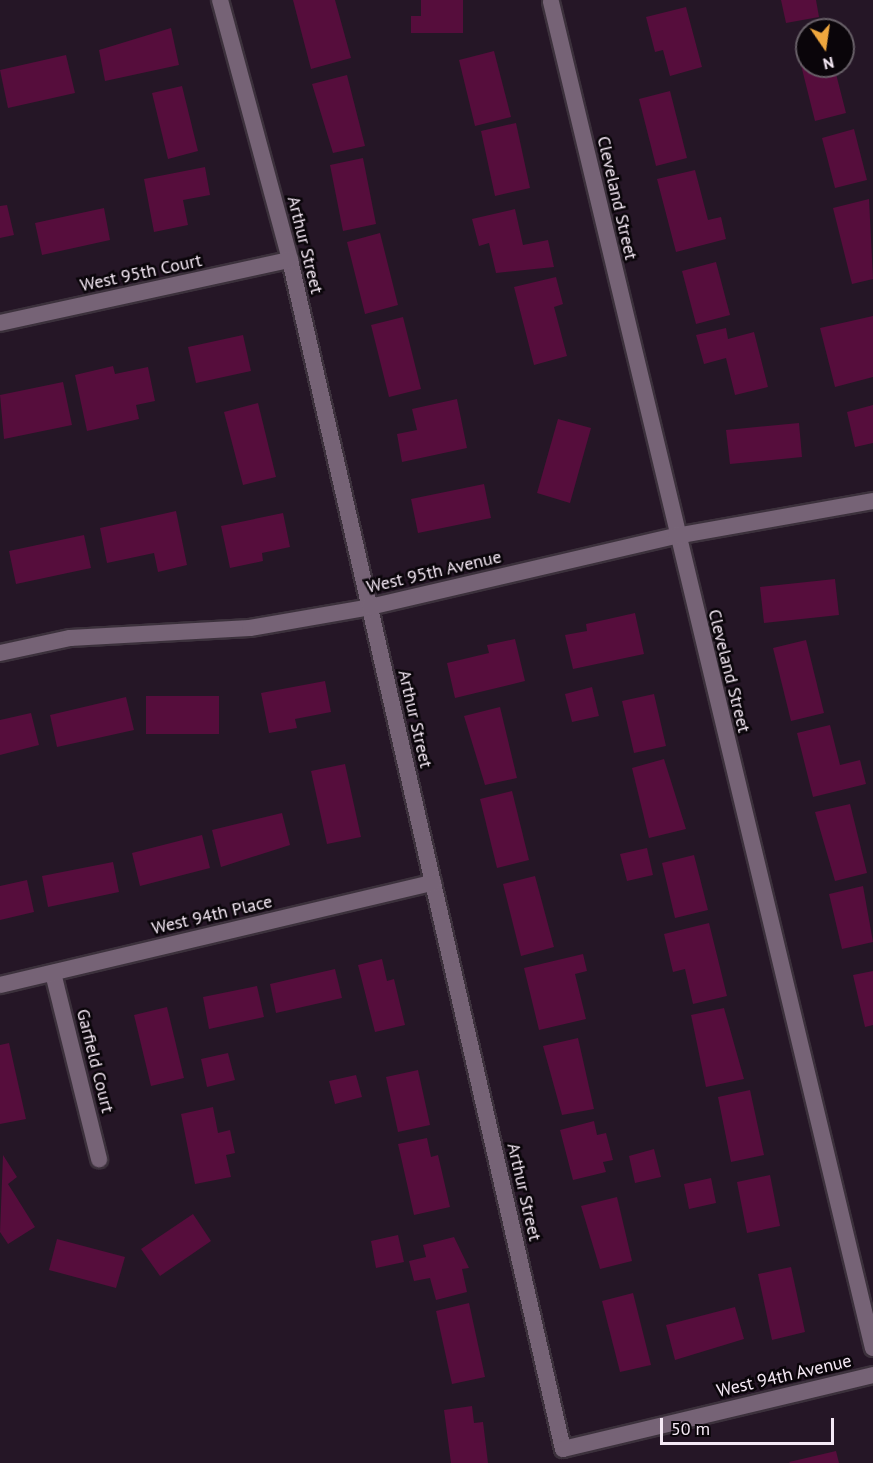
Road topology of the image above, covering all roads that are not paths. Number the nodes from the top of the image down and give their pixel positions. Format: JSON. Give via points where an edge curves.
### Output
{"nodes":[{"id":1,"x":220,"y":0,"type":"edge"},
{"id":2,"x":550,"y":2,"type":"dead end"},
{"id":3,"x":290,"y":260,"type":"junction"},
{"id":4,"x":0,"y":323,"type":"edge"},
{"id":5,"x":873,"y":501,"type":"edge"},
{"id":6,"x":676,"y":536,"type":"junction"},
{"id":7,"x":370,"y":607,"type":"junction"},
{"id":8,"x":0,"y":653,"type":"edge"},
{"id":9,"x":433,"y":883,"type":"junction"},
{"id":10,"x":53,"y":973,"type":"junction"},
{"id":11,"x":0,"y":985,"type":"edge"},
{"id":12,"x":99,"y":1159,"type":"dead end"},
{"id":13,"x":873,"y":1348,"type":"edge"},
{"id":14,"x":873,"y":1376,"type":"edge"},
{"id":15,"x":563,"y":1449,"type":"joint"}],
"edges":[{"from":1,"to":3,"type":"street","name":"Arthur Street"},
{"from":2,"to":6,"type":"street","name":"Cleveland Street"},
{"from":3,"to":4,"type":"street","name":"West 95th Court"},
{"from":3,"to":7,"type":"street","name":"Arthur Street"},
{"from":5,"to":6,"type":"street","name":"West 95th Avenue"},
{"from":6,"to":7,"type":"street","name":"West 95th Avenue"},
{"from":6,"to":13,"type":"street","name":"Cleveland Street"},
{"from":7,"to":8,"type":"street","name":"West 95th Avenue","via":[[250,628],[70,638]]},
{"from":7,"to":9,"type":"street","name":"Arthur Street"},
{"from":9,"to":10,"type":"street","name":"West 94th Place"},
{"from":9,"to":15,"type":"street","name":"Arthur Street"},
{"from":10,"to":11,"type":"street","name":"West 94th Place"},
{"from":10,"to":12,"type":"street","name":"Garfield Court"},
{"from":14,"to":15,"type":"street","name":"West 94th Avenue"}]}
